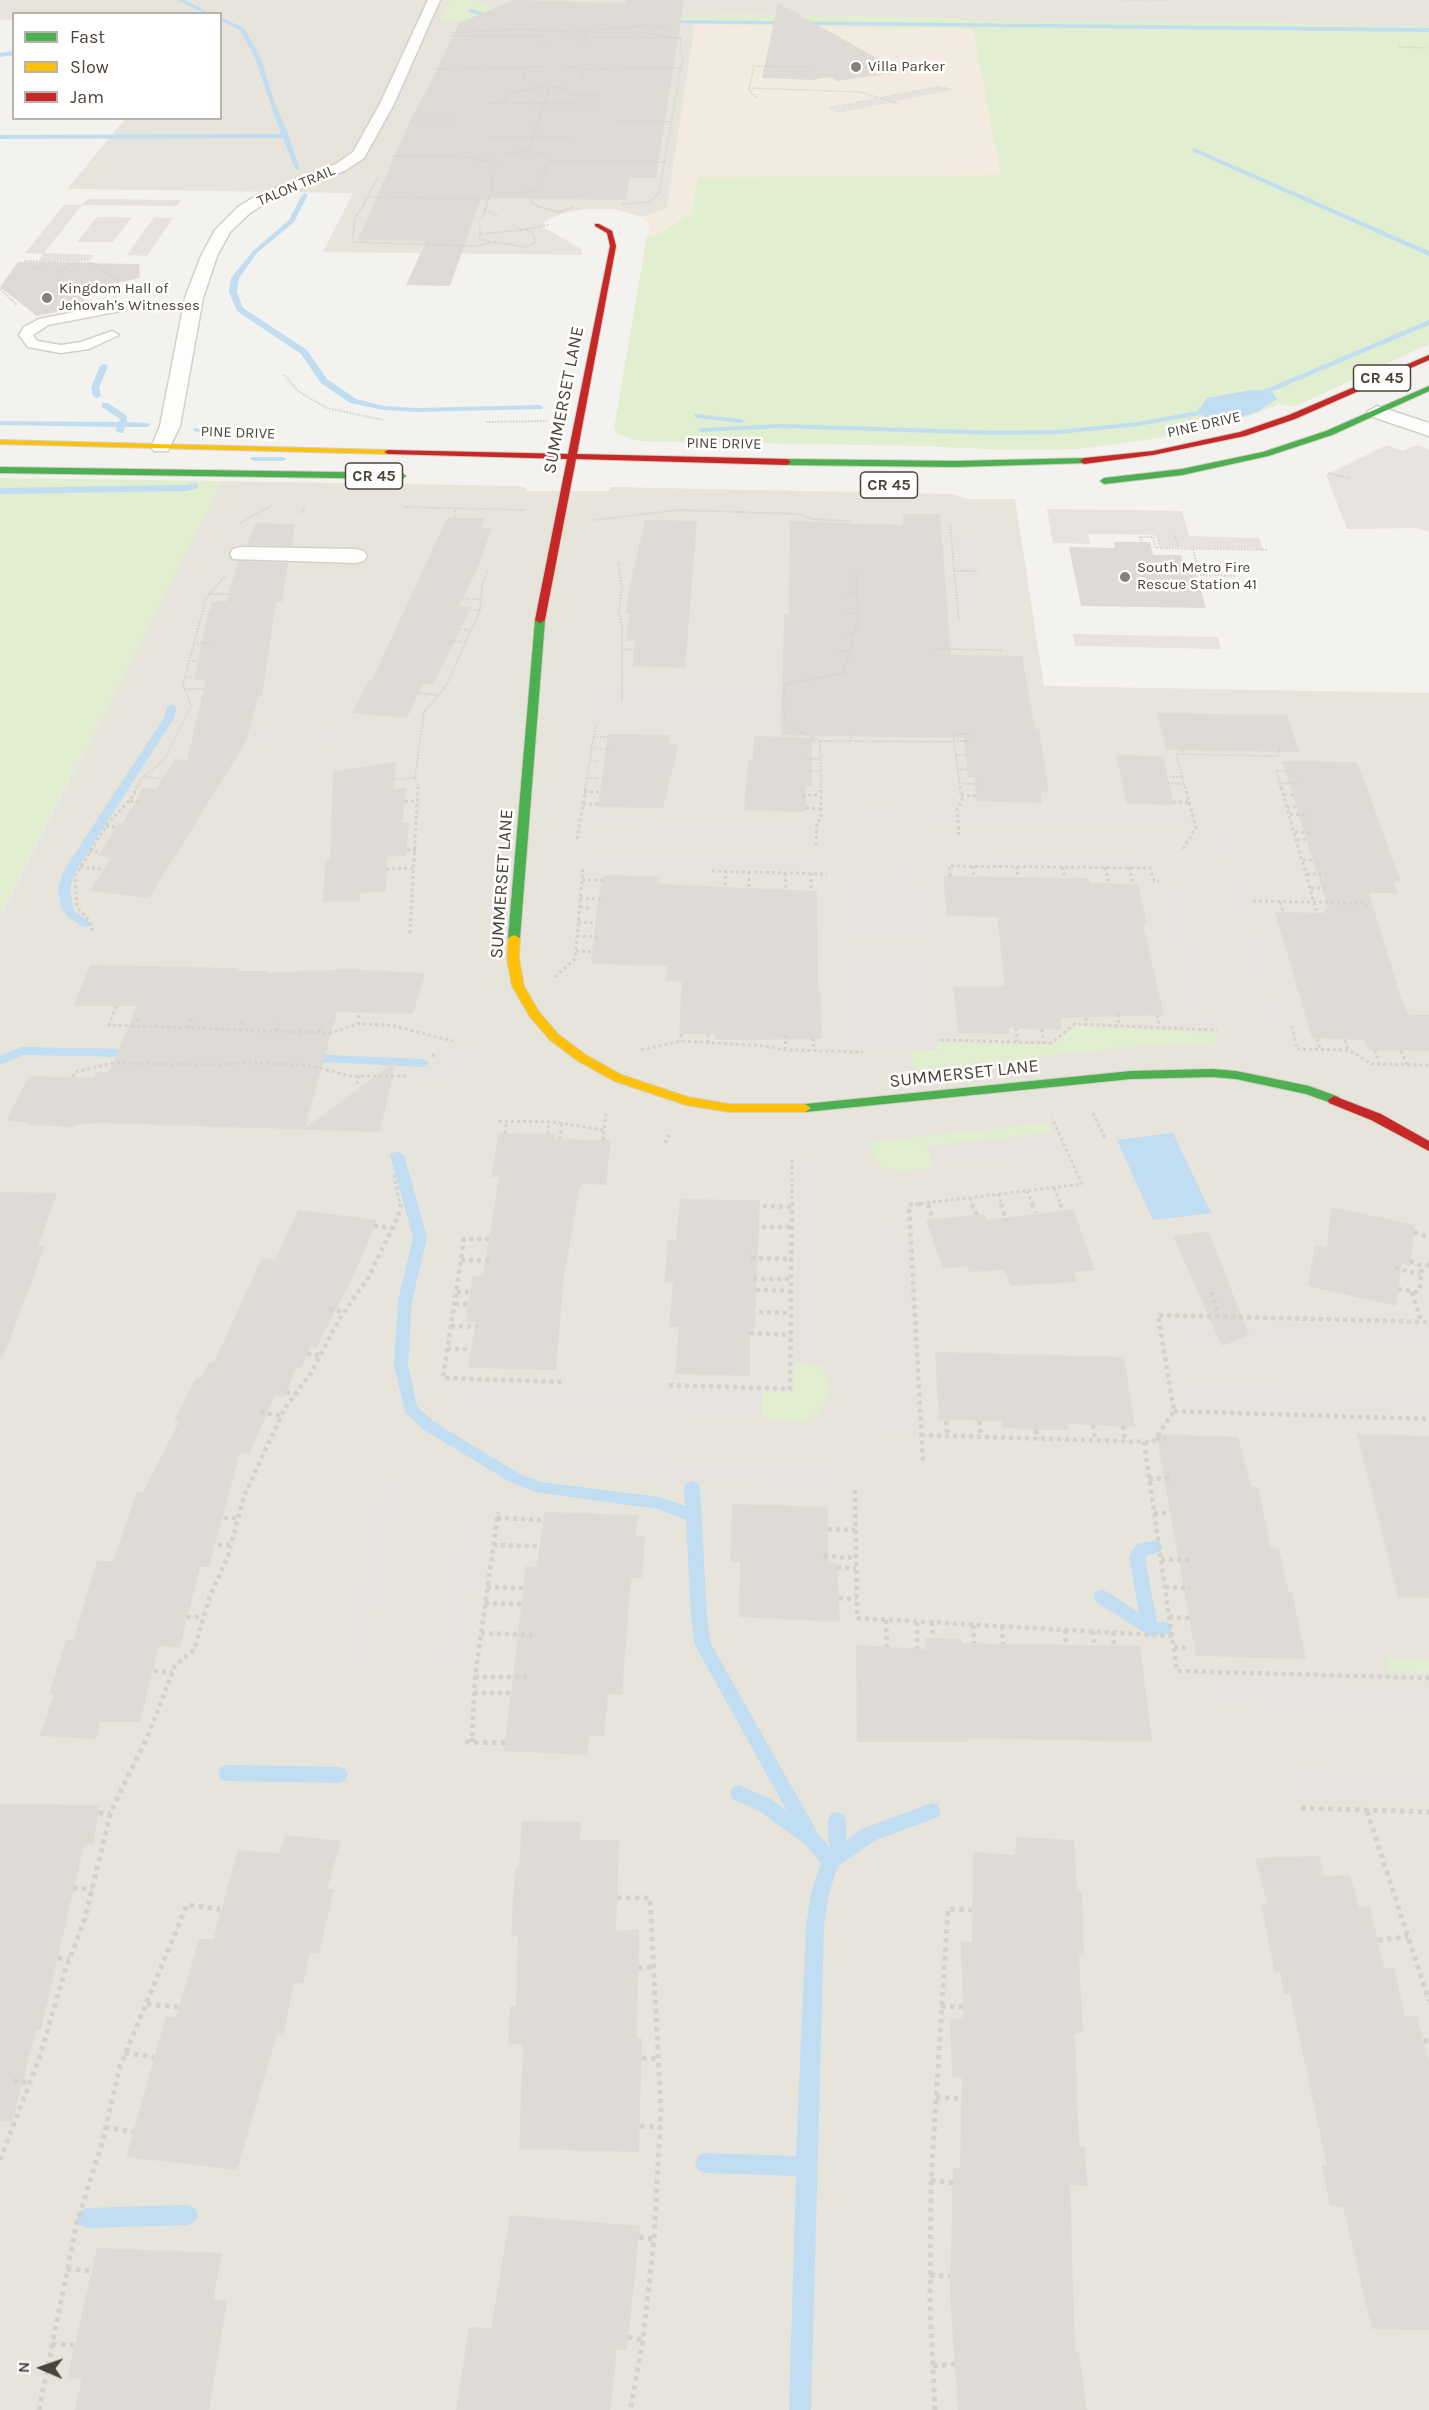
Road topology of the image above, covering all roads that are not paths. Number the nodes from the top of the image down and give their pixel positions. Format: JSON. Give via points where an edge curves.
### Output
{"nodes":[{"id":1,"x":434,"y":0,"type":"edge"},
{"id":2,"x":597,"y":225,"type":"dead end"},
{"id":3,"x":115,"y":308,"type":"dead end"},
{"id":4,"x":112,"y":334,"type":"dead end"},
{"id":5,"x":1429,"y":357,"type":"edge"},
{"id":6,"x":1429,"y":388,"type":"edge"},
{"id":7,"x":1377,"y":412,"type":"junction"},
{"id":8,"x":1429,"y":430,"type":"edge"},
{"id":9,"x":0,"y":442,"type":"edge"},
{"id":10,"x":161,"y":447,"type":"junction"},
{"id":11,"x":570,"y":458,"type":"junction"},
{"id":12,"x":0,"y":470,"type":"edge"},
{"id":13,"x":416,"y":477,"type":"dead end"},
{"id":14,"x":1092,"y":482,"type":"dead end"},
{"id":15,"x":241,"y":554,"type":"dead end"},
{"id":16,"x":356,"y":556,"type":"dead end"},
{"id":17,"x":1429,"y":1147,"type":"edge"}],
"edges":[{"from":1,"to":10,"type":"street","name":"TALON TRAIL","via":[[359,155],[341,167],[277,192],[244,210],[219,237],[194,298],[170,426]]},
{"from":2,"to":11,"type":"main road","name":"SUMMERSET LANE","via":[[610,232],[614,246]]},
{"from":3,"to":4,"type":"lane","via":[[44,322],[26,335],[33,344],[61,349],[84,346]]},
{"from":5,"to":11,"type":"main road","name":"PINE DRIVE","number":"CR 45","via":[[1268,426],[1206,443],[1118,458],[956,464]]},
{"from":6,"to":7,"type":"main road","number":"CR 45"},
{"from":7,"to":8,"type":"street"},
{"from":7,"to":14,"type":"main road","number":"CR 45","via":[[1319,437],[1241,460],[1156,476]]},
{"from":9,"to":10,"type":"main road","name":"PINE DRIVE","number":"CR 45"},
{"from":10,"to":11,"type":"main road","name":"PINE DRIVE","number":"CR 45"},
{"from":11,"to":17,"type":"main road","name":"SUMMERSET LANE","via":[[537,640],[513,959],[524,997],[543,1025],[566,1048],[637,1086],[703,1104],[756,1110],[1140,1074],[1236,1075],[1310,1090],[1341,1101]]},
{"from":12,"to":13,"type":"main road","number":"CR 45"},
{"from":15,"to":16,"type":"street"}]}
